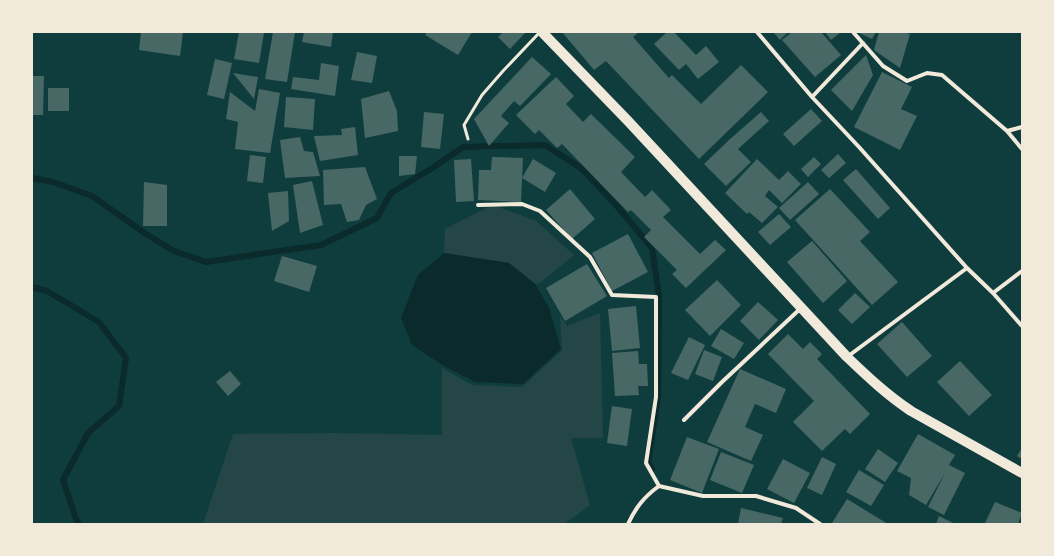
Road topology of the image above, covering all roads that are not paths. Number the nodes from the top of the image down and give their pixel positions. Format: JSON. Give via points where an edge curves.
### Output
{"nodes":[{"id":1,"x":757,"y":32,"type":"edge"},
{"id":2,"x":853,"y":32,"type":"edge"},
{"id":3,"x":544,"y":33,"type":"edge"},
{"id":4,"x":863,"y":44,"type":"junction"},
{"id":5,"x":812,"y":96,"type":"junction"},
{"id":6,"x":1022,"y":127,"type":"edge"},
{"id":7,"x":1007,"y":131,"type":"junction"},
{"id":8,"x":468,"y":139,"type":"dead end"},
{"id":9,"x":1022,"y":149,"type":"edge"},
{"id":10,"x":478,"y":205,"type":"dead end"},
{"id":11,"x":967,"y":268,"type":"junction"},
{"id":12,"x":1022,"y":271,"type":"edge"},
{"id":13,"x":993,"y":293,"type":"junction"},
{"id":14,"x":801,"y":308,"type":"junction"},
{"id":15,"x":1022,"y":326,"type":"edge"},
{"id":16,"x":847,"y":356,"type":"junction"},
{"id":17,"x":684,"y":420,"type":"dead end"},
{"id":18,"x":1022,"y":473,"type":"edge"},
{"id":19,"x":659,"y":486,"type":"junction"},
{"id":20,"x":628,"y":524,"type":"edge"},
{"id":21,"x":820,"y":524,"type":"edge"}],
"edges":[{"from":1,"to":5,"type":"street"},
{"from":2,"to":4,"type":"street"},
{"from":3,"to":8,"type":"lane","via":[[503,71],[482,95],[464,125]]},
{"from":3,"to":14,"type":"main road"},
{"from":4,"to":5,"type":"street"},
{"from":4,"to":7,"type":"street","via":[[883,66],[907,80],[927,73],[942,75]]},
{"from":5,"to":11,"type":"street"},
{"from":6,"to":7,"type":"street"},
{"from":7,"to":9,"type":"street"},
{"from":10,"to":19,"type":"street","via":[[522,204],[540,211],[590,257],[612,295],[656,297],[656,397],[646,463]]},
{"from":11,"to":13,"type":"street"},
{"from":11,"to":16,"type":"street"},
{"from":12,"to":13,"type":"street"},
{"from":13,"to":15,"type":"street"},
{"from":14,"to":16,"type":"main road"},
{"from":14,"to":17,"type":"street"},
{"from":16,"to":18,"type":"main road","via":[[885,393],[911,412]]},
{"from":19,"to":20,"type":"street","via":[[646,496],[633,512]]},
{"from":19,"to":21,"type":"street","via":[[703,496],[756,496],[796,508]]}]}
